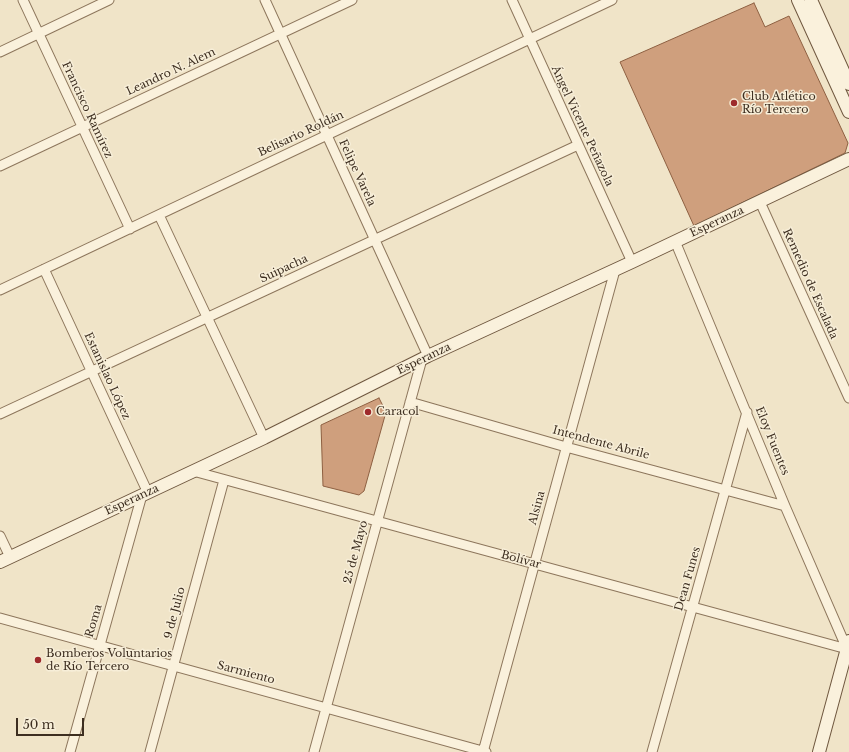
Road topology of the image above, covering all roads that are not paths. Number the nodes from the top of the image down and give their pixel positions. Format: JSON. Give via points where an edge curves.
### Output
{"nodes":[{"id":1,"x":23,"y":0,"type":"edge"},
{"id":2,"x":109,"y":0,"type":"edge"},
{"id":3,"x":265,"y":0,"type":"edge"},
{"id":4,"x":352,"y":0,"type":"edge"},
{"id":5,"x":512,"y":0,"type":"edge"},
{"id":6,"x":612,"y":0,"type":"edge"},
{"id":7,"x":798,"y":0,"type":"edge"},
{"id":8,"x":811,"y":0,"type":"edge"},
{"id":9,"x":39,"y":33,"type":"junction"},
{"id":10,"x":281,"y":34,"type":"junction"},
{"id":11,"x":530,"y":39,"type":"junction"},
{"id":12,"x":0,"y":52,"type":"edge"},
{"id":13,"x":849,"y":84,"type":"edge"},
{"id":14,"x":849,"y":112,"type":"edge"},
{"id":15,"x":82,"y":127,"type":"junction"},
{"id":16,"x":327,"y":135,"type":"junction"},
{"id":17,"x":578,"y":145,"type":"junction"},
{"id":18,"x":849,"y":159,"type":"edge"},
{"id":19,"x":0,"y":166,"type":"edge"},
{"id":20,"x":760,"y":202,"type":"junction"},
{"id":21,"x":159,"y":215,"type":"junction"},
{"id":22,"x":130,"y":229,"type":"junction"},
{"id":23,"x":375,"y":240,"type":"junction"},
{"id":24,"x":675,"y":241,"type":"junction"},
{"id":25,"x":632,"y":262,"type":"junction"},
{"id":26,"x":44,"y":269,"type":"junction"},
{"id":27,"x":615,"y":270,"type":"junction"},
{"id":28,"x":0,"y":290,"type":"edge"},
{"id":29,"x":208,"y":318,"type":"junction"},
{"id":30,"x":425,"y":357,"type":"junction"},
{"id":31,"x":92,"y":372,"type":"junction"},
{"id":32,"x":849,"y":398,"type":"edge"},
{"id":33,"x":410,"y":402,"type":"junction"},
{"id":34,"x":747,"y":412,"type":"junction"},
{"id":35,"x":0,"y":414,"type":"edge"},
{"id":36,"x":264,"y":438,"type":"junction"},
{"id":37,"x":566,"y":447,"type":"junction"},
{"id":38,"x":193,"y":471,"type":"junction"},
{"id":39,"x":224,"y":480,"type":"junction"},
{"id":40,"x":726,"y":490,"type":"junction"},
{"id":41,"x":145,"y":494,"type":"junction"},
{"id":42,"x":785,"y":506,"type":"junction"},
{"id":43,"x":377,"y":521,"type":"junction"},
{"id":44,"x":0,"y":536,"type":"edge"},
{"id":45,"x":5,"y":560,"type":"edge"},
{"id":46,"x":534,"y":564,"type":"junction"},
{"id":47,"x":693,"y":607,"type":"junction"},
{"id":48,"x":0,"y":618,"type":"edge"},
{"id":49,"x":100,"y":645,"type":"junction"},
{"id":50,"x":848,"y":646,"type":"edge"},
{"id":51,"x":173,"y":666,"type":"junction"},
{"id":52,"x":326,"y":708,"type":"junction"},
{"id":53,"x":70,"y":752,"type":"edge"},
{"id":54,"x":150,"y":752,"type":"edge"},
{"id":55,"x":314,"y":752,"type":"edge"},
{"id":56,"x":484,"y":752,"type":"edge"},
{"id":57,"x":652,"y":752,"type":"edge"},
{"id":58,"x":819,"y":752,"type":"edge"}],
"edges":[{"from":1,"to":9,"type":"street","name":"Francisco Ramírez"},
{"from":2,"to":9,"type":"street"},
{"from":3,"to":10,"type":"street","name":"Felipe Varela"},
{"from":4,"to":10,"type":"street","name":"Leandro N. Alem"},
{"from":5,"to":11,"type":"street","name":"Ángel Vicente Peñazola"},
{"from":6,"to":11,"type":"street","name":"Belisario Roldán"},
{"from":7,"to":14,"type":"main road"},
{"from":8,"to":13,"type":"main road"},
{"from":9,"to":12,"type":"street"},
{"from":9,"to":15,"type":"street","name":"Francisco Ramírez"},
{"from":10,"to":15,"type":"street","name":"Leandro N. Alem"},
{"from":10,"to":16,"type":"street","name":"Felipe Varela"},
{"from":11,"to":16,"type":"street","name":"Belisario Roldán"},
{"from":11,"to":17,"type":"street","name":"Ángel Vicente Peñazola"},
{"from":15,"to":19,"type":"street","name":"Leandro N. Alem"},
{"from":15,"to":22,"type":"street","name":"Francisco Ramírez"},
{"from":16,"to":21,"type":"street","name":"Belisario Roldán"},
{"from":16,"to":23,"type":"street","name":"Felipe Varela"},
{"from":17,"to":23,"type":"street","name":"Suipacha"},
{"from":17,"to":25,"type":"street","name":"Ángel Vicente Peñazola"},
{"from":18,"to":20,"type":"main road","name":"Esperanza"},
{"from":20,"to":24,"type":"main road","name":"Esperanza"},
{"from":20,"to":32,"type":"street","name":"Remedio de Escalada"},
{"from":21,"to":22,"type":"street","name":"Belisario Roldán"},
{"from":21,"to":29,"type":"street"},
{"from":22,"to":26,"type":"street","name":"Belisario Roldán"},
{"from":23,"to":29,"type":"street","name":"Suipacha"},
{"from":23,"to":30,"type":"street","name":"Felipe Varela"},
{"from":24,"to":25,"type":"main road","name":"Esperanza"},
{"from":24,"to":34,"type":"street","name":"Eloy Fuentes"},
{"from":25,"to":27,"type":"main road","name":"Esperanza"},
{"from":26,"to":28,"type":"street","name":"Belisario Roldán"},
{"from":26,"to":31,"type":"street","name":"Estanislao López"},
{"from":27,"to":30,"type":"main road","name":"Esperanza"},
{"from":27,"to":37,"type":"street","name":"Alsina"},
{"from":29,"to":31,"type":"street","name":"Suipacha"},
{"from":29,"to":36,"type":"street"},
{"from":30,"to":33,"type":"street","name":"25 de Mayo"},
{"from":30,"to":36,"type":"main road","name":"Esperanza"},
{"from":31,"to":35,"type":"street","name":"Suipacha"},
{"from":31,"to":41,"type":"street","name":"Estanislao López"},
{"from":33,"to":37,"type":"street","name":"Intendente Abrile"},
{"from":33,"to":43,"type":"street","name":"25 de Mayo"},
{"from":34,"to":40,"type":"street","name":"Dean Funes"},
{"from":34,"to":42,"type":"street","name":"Eloy Fuentes"},
{"from":36,"to":38,"type":"main road","name":"Esperanza"},
{"from":37,"to":40,"type":"street","name":"Intendente Abrile"},
{"from":37,"to":46,"type":"street","name":"Alsina"},
{"from":38,"to":39,"type":"street","name":"Bolívar"},
{"from":38,"to":41,"type":"main road","name":"Esperanza"},
{"from":39,"to":43,"type":"street","name":"Bolívar"},
{"from":39,"to":51,"type":"street","name":"9 de Julio"},
{"from":40,"to":42,"type":"street","name":"Intendente Abrile"},
{"from":40,"to":47,"type":"street","name":"Dean Funes"},
{"from":41,"to":45,"type":"main road","name":"Esperanza"},
{"from":41,"to":49,"type":"street","name":"Roma"},
{"from":42,"to":50,"type":"street","name":"Eloy Fuentes"},
{"from":43,"to":46,"type":"street","name":"Bolívar"},
{"from":43,"to":52,"type":"street","name":"25 de Mayo"},
{"from":44,"to":45,"type":"street"},
{"from":46,"to":47,"type":"street","name":"Bolívar"},
{"from":46,"to":56,"type":"street","name":"Alsina"},
{"from":47,"to":50,"type":"street","name":"Bolívar"},
{"from":47,"to":57,"type":"street","name":"Dean Funes"},
{"from":48,"to":49,"type":"street","name":"Sarmiento"},
{"from":49,"to":51,"type":"street","name":"Sarmiento"},
{"from":49,"to":53,"type":"street","name":"Roma"},
{"from":50,"to":58,"type":"main road"},
{"from":51,"to":52,"type":"street","name":"Sarmiento"},
{"from":51,"to":54,"type":"street","name":"9 de Julio"},
{"from":52,"to":55,"type":"street","name":"25 de Mayo"},
{"from":52,"to":56,"type":"street","name":"Sarmiento"}]}
